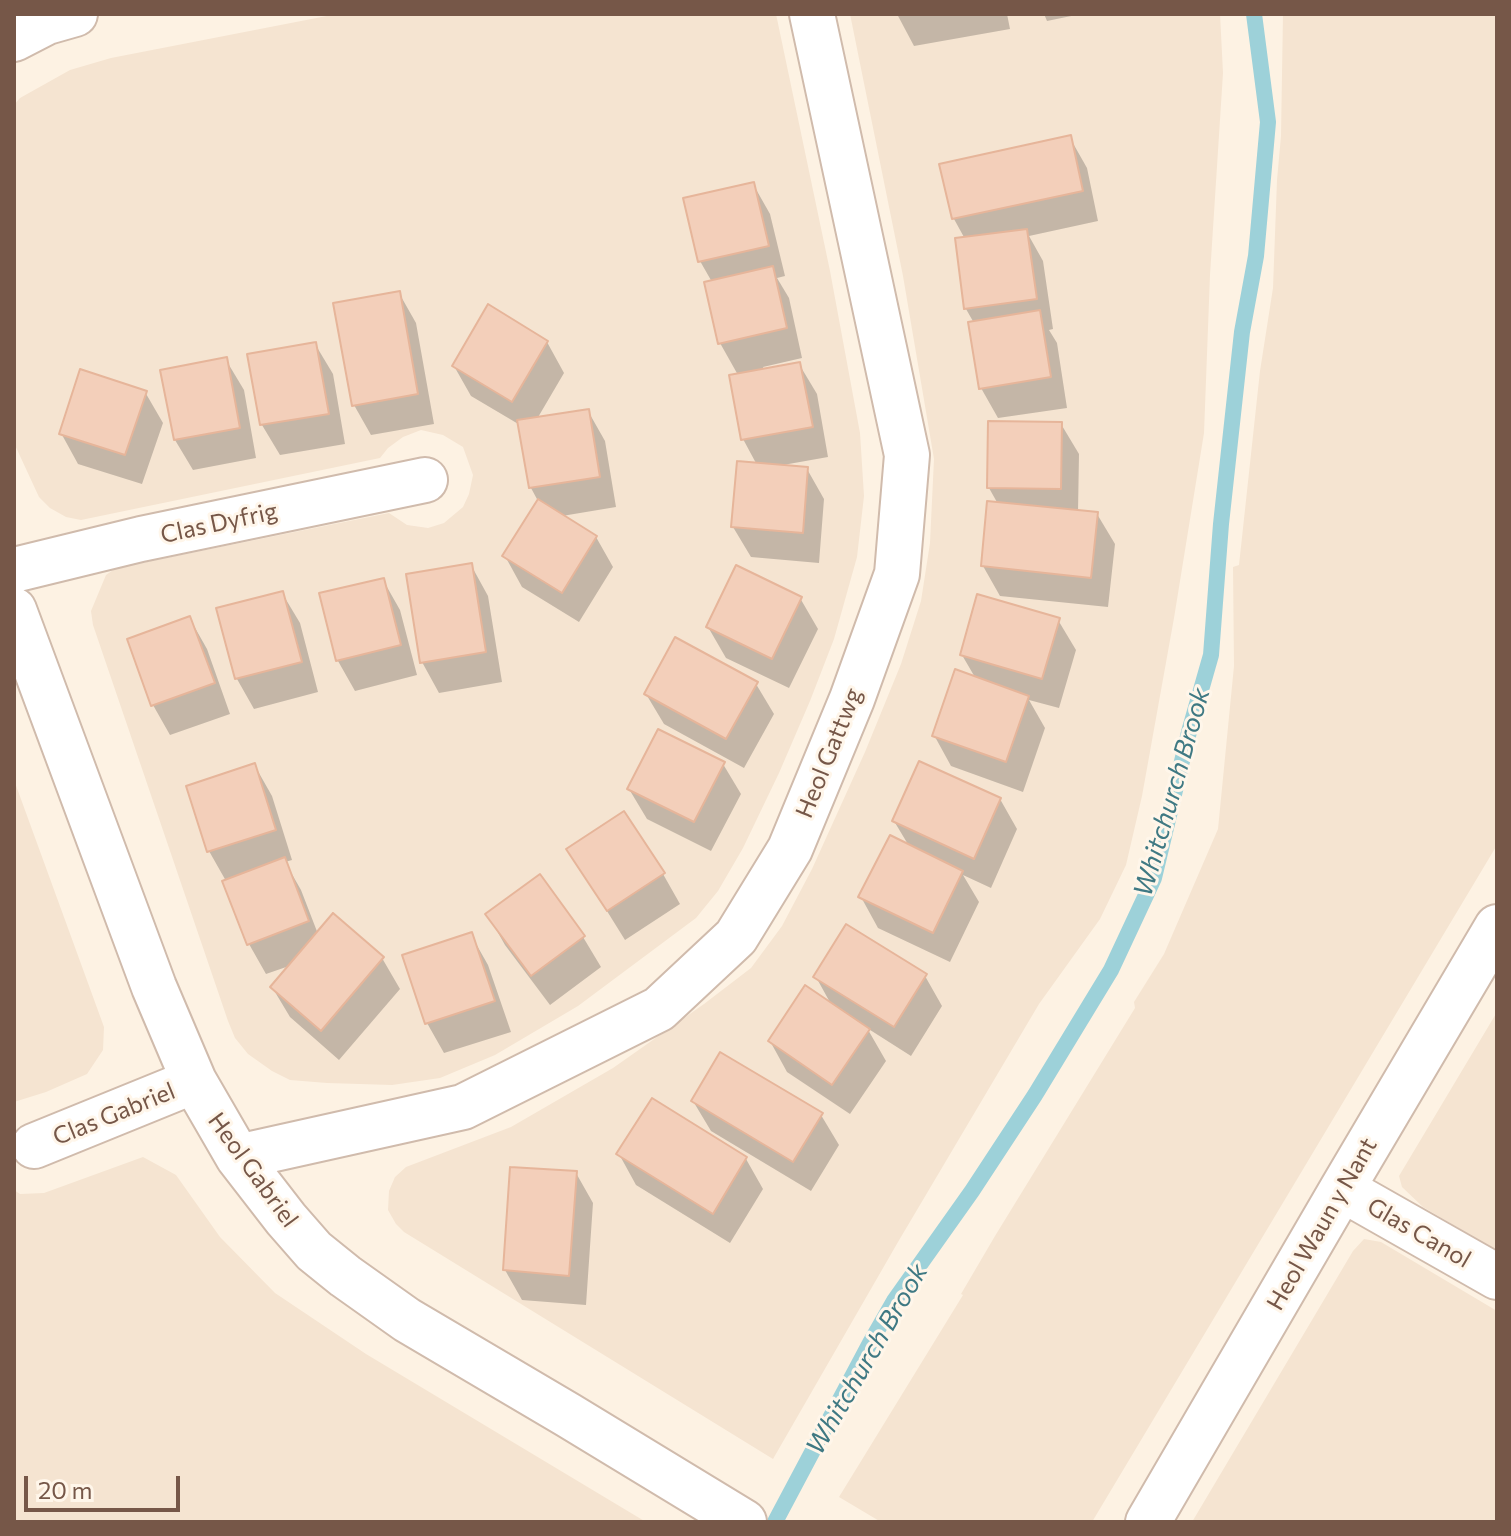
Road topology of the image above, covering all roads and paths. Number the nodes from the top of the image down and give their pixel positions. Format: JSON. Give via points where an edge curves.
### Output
{"nodes":[{"id":1,"x":75,"y":14,"type":"edge"},
{"id":2,"x":812,"y":14,"type":"edge"},
{"id":3,"x":14,"y":39,"type":"edge"},
{"id":4,"x":425,"y":480,"type":"dead end"},
{"id":5,"x":14,"y":570,"type":"edge"},
{"id":6,"x":14,"y":610,"type":"edge"},
{"id":7,"x":1497,"y":927,"type":"edge"},
{"id":8,"x":194,"y":1081,"type":"junction"},
{"id":9,"x":34,"y":1146,"type":"dead end"},
{"id":10,"x":238,"y":1157,"type":"junction"},
{"id":11,"x":1342,"y":1189,"type":"junction"},
{"id":12,"x":1497,"y":1277,"type":"edge"},
{"id":13,"x":740,"y":1520,"type":"edge"},
{"id":14,"x":1148,"y":1522,"type":"edge"}],
"edges":[{"from":1,"to":3,"type":"street"},
{"from":2,"to":10,"type":"street","name":"Heol Gattwg","via":[[907,455],[897,574],[790,849],[736,937],[659,1009],[463,1107]]},
{"from":4,"to":5,"type":"street","name":"Clas Dyfrig"},
{"from":6,"to":8,"type":"street","name":"Heol Gabriel"},
{"from":7,"to":11,"type":"street","name":"Heol Waun y Nant"},
{"from":8,"to":9,"type":"street","name":"Clas Gabriel"},
{"from":8,"to":10,"type":"street","name":"Heol Gabriel"},
{"from":10,"to":13,"type":"street","name":"Heol Gabriel","via":[[314,1251],[345,1276],[407,1320]]},
{"from":11,"to":12,"type":"street","name":"Glas Canol"},
{"from":11,"to":14,"type":"street","name":"Heol Waun y Nant"}]}
